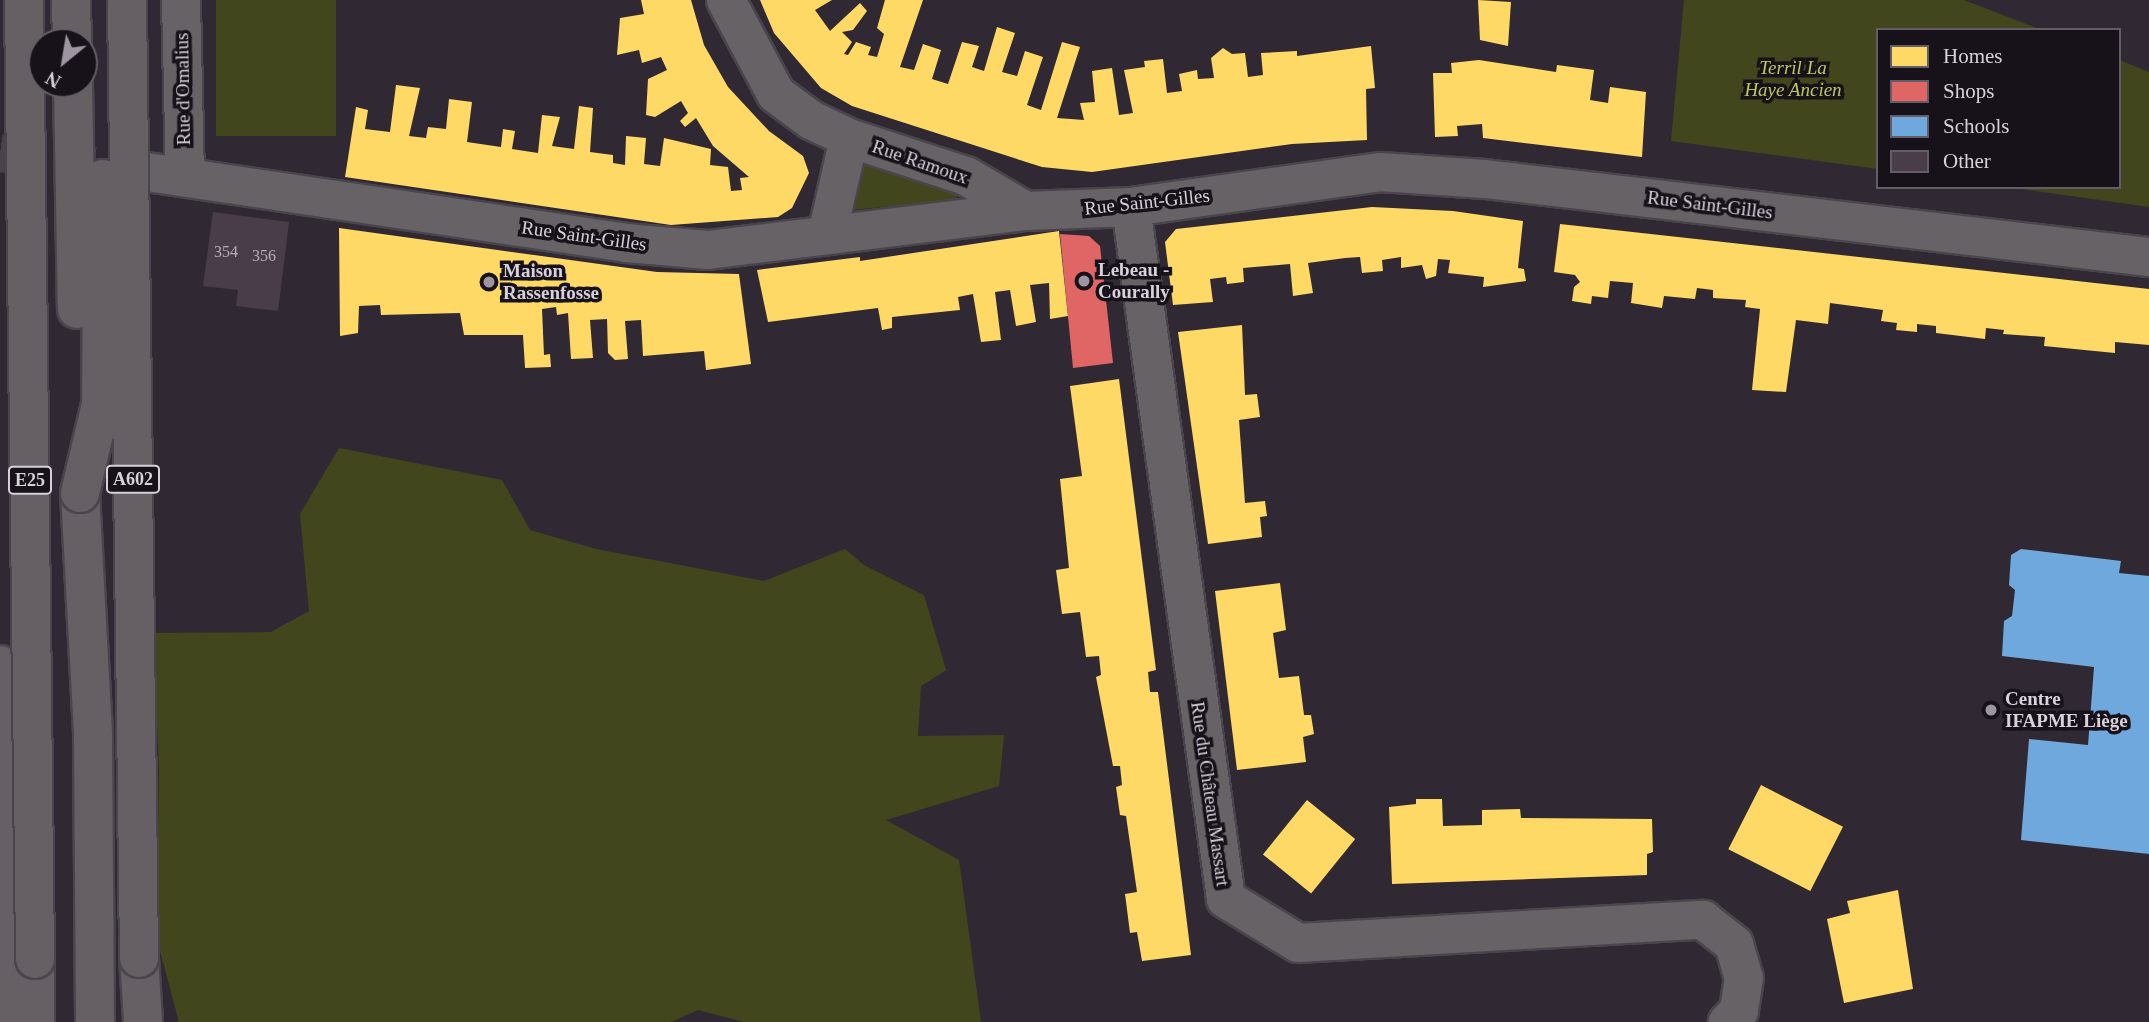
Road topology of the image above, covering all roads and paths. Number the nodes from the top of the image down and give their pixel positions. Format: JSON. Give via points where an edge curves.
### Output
{"nodes":[{"id":1,"x":24,"y":0,"type":"edge"},
{"id":2,"x":71,"y":0,"type":"edge"},
{"id":3,"x":104,"y":0,"type":"edge"},
{"id":4,"x":127,"y":0,"type":"edge"},
{"id":5,"x":181,"y":0,"type":"edge"},
{"id":6,"x":726,"y":0,"type":"edge"},
{"id":7,"x":72,"y":28,"type":"edge"},
{"id":8,"x":73,"y":98,"type":"edge"},
{"id":9,"x":849,"y":138,"type":"junction"},
{"id":10,"x":147,"y":172,"type":"tunnel mouth"},
{"id":11,"x":185,"y":177,"type":"junction"},
{"id":12,"x":1131,"y":207,"type":"junction"},
{"id":13,"x":1026,"y":211,"type":"junction"},
{"id":14,"x":827,"y":234,"type":"junction"},
{"id":15,"x":2149,"y":257,"type":"edge"},
{"id":16,"x":80,"y":493,"type":"junction"},
{"id":17,"x":0,"y":665,"type":"edge"},
{"id":18,"x":20,"y":959,"type":"junction"},
{"id":19,"x":8,"y":1022,"type":"edge"},
{"id":20,"x":35,"y":1022,"type":"edge"},
{"id":21,"x":96,"y":1022,"type":"edge"},
{"id":22,"x":143,"y":1022,"type":"edge"},
{"id":23,"x":1728,"y":1022,"type":"edge"}],
"edges":[{"from":1,"to":18,"type":"highway","number":"E25","bridge":true},
{"from":2,"to":7,"type":"highway"},
{"from":3,"to":16,"type":"highway","number":"A602","bridge":true,"via":[[101,404]]},
{"from":4,"to":22,"type":"highway","number":"A602","bridge":true},
{"from":5,"to":11,"type":"street","name":"Rue d'Omalius"},
{"from":6,"to":9,"type":"street","name":"Rue Ramoux","via":[[776,94],[811,120]]},
{"from":8,"to":16,"type":"highway","number":"E25","bridge":true},
{"from":9,"to":13,"type":"street","name":"Rue Ramoux","via":[[966,176]]},
{"from":9,"to":14,"type":"street","name":"Rue Ramoux"},
{"from":10,"to":11,"type":"street","name":"Rue Saint-Gilles"},
{"from":11,"to":14,"type":"street","name":"Rue Saint-Gilles","via":[[640,244],[708,250]]},
{"from":12,"to":13,"type":"street","name":"Rue Saint-Gilles"},
{"from":12,"to":15,"type":"street","name":"Rue Saint-Gilles","via":[[1380,172],[1485,179]]},
{"from":12,"to":23,"type":"street","name":"Rue du Château Massart","via":[[1226,899],[1298,943],[1703,920],[1734,944],[1744,978],[1739,1011]]},
{"from":13,"to":14,"type":"street","name":"Rue Saint-Gilles"},
{"from":16,"to":21,"type":"highway","number":"E25","via":[[93,735]]},
{"from":17,"to":18,"type":"highway"},
{"from":18,"to":19,"type":"highway"},
{"from":18,"to":20,"type":"highway","number":"E25"}]}
